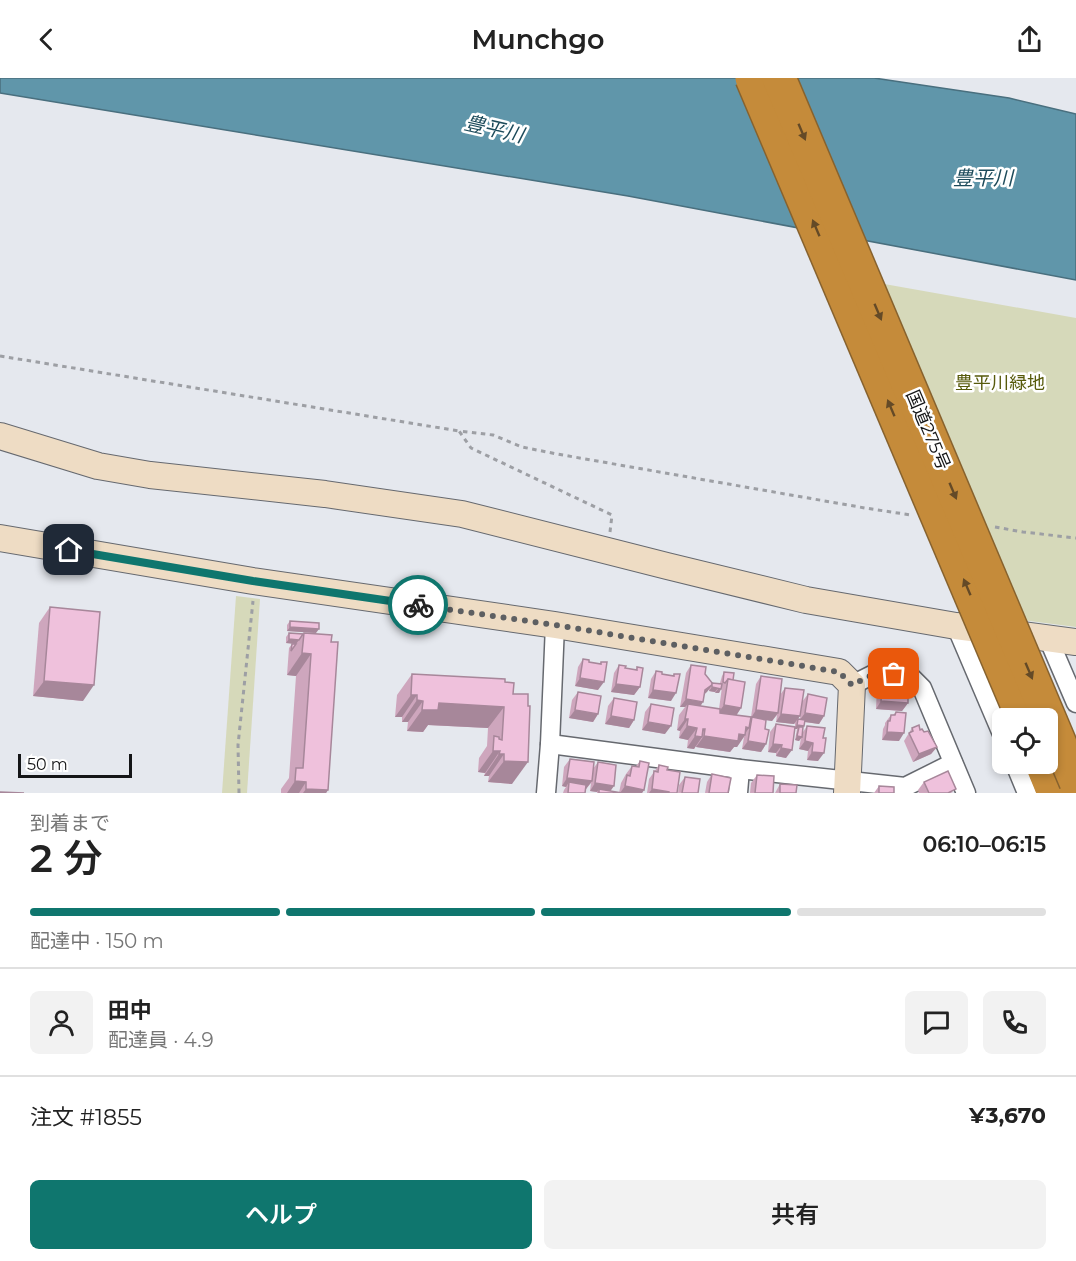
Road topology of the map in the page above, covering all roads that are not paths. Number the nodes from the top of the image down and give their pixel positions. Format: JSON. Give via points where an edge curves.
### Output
{"nodes":[{"id":1,"x":752,"y":78,"type":"edge"},
{"id":2,"x":779,"y":78,"type":"edge"},
{"id":3,"x":0,"y":436,"type":"edge"},
{"id":4,"x":0,"y":538,"type":"edge"},
{"id":5,"x":555,"y":625,"type":"junction"},
{"id":6,"x":956,"y":626,"type":"junction"},
{"id":7,"x":1048,"y":639,"type":"junction"},
{"id":8,"x":1076,"y":642,"type":"edge"},
{"id":9,"x":852,"y":685,"type":"junction"},
{"id":10,"x":1076,"y":703,"type":"edge"},
{"id":11,"x":1019,"y":708,"type":"edge"},
{"id":12,"x":992,"y":711,"type":"edge"},
{"id":13,"x":550,"y":744,"type":"junction"},
{"id":14,"x":953,"y":763,"type":"junction"},
{"id":15,"x":740,"y":769,"type":"junction"},
{"id":16,"x":1019,"y":774,"type":"edge"},
{"id":17,"x":1046,"y":774,"type":"edge"},
{"id":18,"x":1076,"y":782,"type":"edge"},
{"id":19,"x":848,"y":787,"type":"edge"},
{"id":20,"x":546,"y":793,"type":"edge"},
{"id":21,"x":738,"y":793,"type":"edge"},
{"id":22,"x":966,"y":793,"type":"edge"},
{"id":23,"x":1028,"y":793,"type":"edge"},
{"id":24,"x":1054,"y":793,"type":"edge"}],
"edges":[{"from":11,"to":1,"type":"highway","name":"国道275号","one_way":true,"bridge":true},
{"from":2,"to":18,"type":"highway","name":"国道275号","one_way":true,"bridge":true},
{"from":3,"to":6,"type":"street","via":[[99,466],[150,475],[462,514],[807,600]]},
{"from":4,"to":5,"type":"street","via":[[253,581]]},
{"from":5,"to":9,"type":"street","via":[[839,672]]},
{"from":5,"to":13,"type":"street"},
{"from":6,"to":7,"type":"street"},
{"from":6,"to":12,"type":"street"},
{"from":7,"to":8,"type":"street"},
{"from":7,"to":10,"type":"street"},
{"from":9,"to":14,"type":"street","via":[[878,672],[909,675],[922,688]]},
{"from":9,"to":19,"type":"street"},
{"from":13,"to":15,"type":"street"},
{"from":13,"to":20,"type":"street"},
{"from":14,"to":19,"type":"street","via":[[905,787]]},
{"from":14,"to":22,"type":"street"},
{"from":15,"to":19,"type":"street"},
{"from":15,"to":21,"type":"street"},
{"from":16,"to":23,"type":"street"},
{"from":17,"to":24,"type":"highway"}]}
